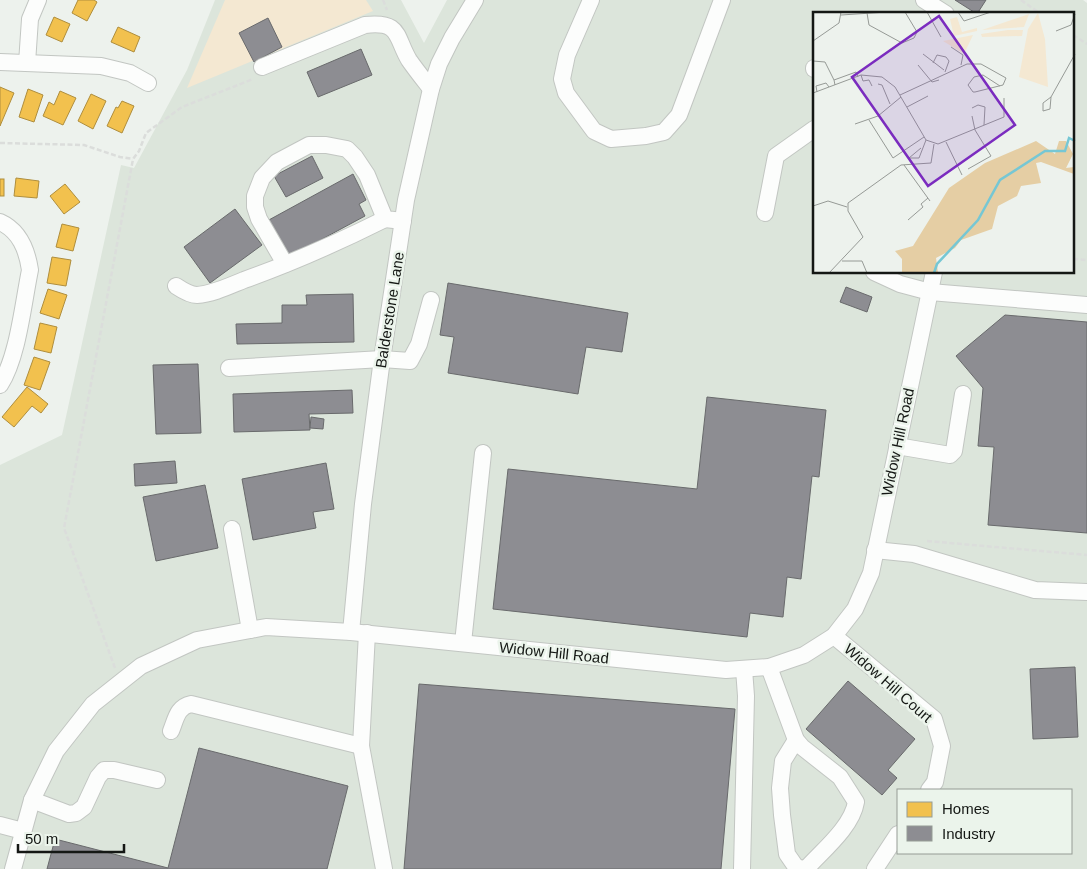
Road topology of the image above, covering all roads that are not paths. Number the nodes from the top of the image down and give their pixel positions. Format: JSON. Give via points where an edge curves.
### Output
{"nodes":[{"id":1,"x":38,"y":0,"type":"edge"},
{"id":2,"x":475,"y":0,"type":"edge"},
{"id":3,"x":591,"y":0,"type":"edge"},
{"id":4,"x":722,"y":0,"type":"edge"},
{"id":5,"x":924,"y":0,"type":"edge"},
{"id":6,"x":943,"y":12,"type":"edge"},
{"id":7,"x":0,"y":62,"type":"edge"},
{"id":8,"x":27,"y":63,"type":"junction"},
{"id":9,"x":262,"y":67,"type":"dead end"},
{"id":10,"x":148,"y":83,"type":"dead end"},
{"id":11,"x":431,"y":89,"type":"junction"},
{"id":12,"x":813,"y":130,"type":"edge"},
{"id":13,"x":766,"y":213,"type":"dead end"},
{"id":14,"x":385,"y":219,"type":"junction"},
{"id":15,"x":403,"y":221,"type":"junction"},
{"id":16,"x":0,"y":222,"type":"edge"},
{"id":17,"x":285,"y":264,"type":"junction"},
{"id":18,"x":878,"y":274,"type":"edge"},
{"id":19,"x":934,"y":274,"type":"edge"},
{"id":20,"x":176,"y":286,"type":"dead end"},
{"id":21,"x":930,"y":292,"type":"junction"},
{"id":22,"x":431,"y":300,"type":"dead end"},
{"id":23,"x":1087,"y":304,"type":"edge"},
{"id":24,"x":382,"y":359,"type":"junction"},
{"id":25,"x":229,"y":368,"type":"dead end"},
{"id":26,"x":0,"y":386,"type":"edge"},
{"id":27,"x":964,"y":394,"type":"dead end"},
{"id":28,"x":897,"y":446,"type":"junction"},
{"id":29,"x":483,"y":453,"type":"dead end"},
{"id":30,"x":232,"y":529,"type":"dead end"},
{"id":31,"x":875,"y":550,"type":"junction"},
{"id":32,"x":1087,"y":592,"type":"edge"},
{"id":33,"x":250,"y":630,"type":"junction"},
{"id":34,"x":359,"y":632,"type":"junction"},
{"id":35,"x":834,"y":636,"type":"junction"},
{"id":36,"x":463,"y":643,"type":"junction"},
{"id":37,"x":768,"y":667,"type":"junction"},
{"id":38,"x":744,"y":669,"type":"junction"},
{"id":39,"x":171,"y":731,"type":"dead end"},
{"id":40,"x":796,"y":740,"type":"junction"},
{"id":41,"x":361,"y":746,"type":"junction"},
{"id":42,"x":157,"y":780,"type":"dead end"},
{"id":43,"x":930,"y":789,"type":"edge"},
{"id":44,"x":32,"y":800,"type":"junction"},
{"id":45,"x":0,"y":825,"type":"edge"},
{"id":46,"x":24,"y":831,"type":"junction"},
{"id":47,"x":897,"y":836,"type":"edge"},
{"id":48,"x":14,"y":869,"type":"edge"},
{"id":49,"x":384,"y":869,"type":"edge"},
{"id":50,"x":742,"y":869,"type":"edge"},
{"id":51,"x":805,"y":869,"type":"edge"},
{"id":52,"x":875,"y":869,"type":"edge"}],
"edges":[{"from":1,"to":8,"type":"street","via":[[29,26]]},
{"from":2,"to":11,"type":"street","name":"Balderstone Lane","via":[[439,64]]},
{"from":3,"to":4,"type":"street","via":[[567,55],[562,79],[566,94],[594,131],[612,139],[664,132],[679,115]]},
{"from":5,"to":6,"type":"street"},
{"from":7,"to":8,"type":"street"},
{"from":8,"to":10,"type":"street","via":[[101,66],[130,73]]},
{"from":9,"to":11,"type":"street","via":[[365,25],[376,24],[388,26],[398,34],[409,60]]},
{"from":11,"to":15,"type":"street","name":"Balderstone Lane"},
{"from":12,"to":13,"type":"street","via":[[776,156]]},
{"from":14,"to":15,"type":"street"},
{"from":14,"to":17,"type":"street"},
{"from":14,"to":17,"type":"street","via":[[367,175],[347,149],[309,145],[277,162],[262,178],[255,196],[259,219]]},
{"from":15,"to":24,"type":"street","name":"Balderstone Lane"},
{"from":16,"to":26,"type":"street","via":[[24,244],[30,270],[13,359]]},
{"from":17,"to":20,"type":"street","via":[[213,292],[195,295]]},
{"from":18,"to":21,"type":"street"},
{"from":19,"to":21,"type":"street","name":"Widow Hill Road"},
{"from":21,"to":23,"type":"street"},
{"from":21,"to":28,"type":"street","name":"Widow Hill Road"},
{"from":22,"to":24,"type":"street","via":[[419,344],[410,361]]},
{"from":24,"to":25,"type":"street"},
{"from":24,"to":34,"type":"street","name":"Balderstone Lane","via":[[363,504]]},
{"from":27,"to":28,"type":"street","via":[[954,451],[950,454]]},
{"from":28,"to":31,"type":"street","name":"Widow Hill Road"},
{"from":29,"to":36,"type":"street"},
{"from":30,"to":33,"type":"street"},
{"from":31,"to":32,"type":"street","via":[[914,554],[1035,590]]},
{"from":31,"to":35,"type":"street","name":"Widow Hill Road","via":[[871,573],[855,609]]},
{"from":33,"to":34,"type":"street","name":"Widow Hill Road","via":[[266,627]]},
{"from":33,"to":44,"type":"street","name":"Widow Hill Road","via":[[197,640],[141,666],[93,704],[56,750]]},
{"from":34,"to":36,"type":"street","name":"Widow Hill Road"},
{"from":34,"to":41,"type":"street","name":"Balderstone Lane"},
{"from":35,"to":37,"type":"street","name":"Widow Hill Road","via":[[804,655]]},
{"from":35,"to":43,"type":"street","name":"Widow Hill Court","via":[[934,718],[942,746],[935,782]]},
{"from":36,"to":38,"type":"street","name":"Widow Hill Road","via":[[726,670]]},
{"from":37,"to":38,"type":"street","name":"Widow Hill Road"},
{"from":37,"to":40,"type":"street"},
{"from":38,"to":50,"type":"street"},
{"from":39,"to":41,"type":"street","via":[[178,712],[191,704]]},
{"from":40,"to":51,"type":"street","via":[[783,761],[780,788],[787,854],[796,867]]},
{"from":40,"to":51,"type":"street","via":[[840,777],[856,802],[855,811],[845,826]]},
{"from":41,"to":49,"type":"street","name":"Balderstone Lane"},
{"from":42,"to":44,"type":"street","via":[[104,770],[76,814]]},
{"from":44,"to":46,"type":"street","name":"Widow Hill Road"},
{"from":45,"to":46,"type":"street"},
{"from":46,"to":48,"type":"street","name":"Widow Hill Road"},
{"from":47,"to":52,"type":"street"}]}
